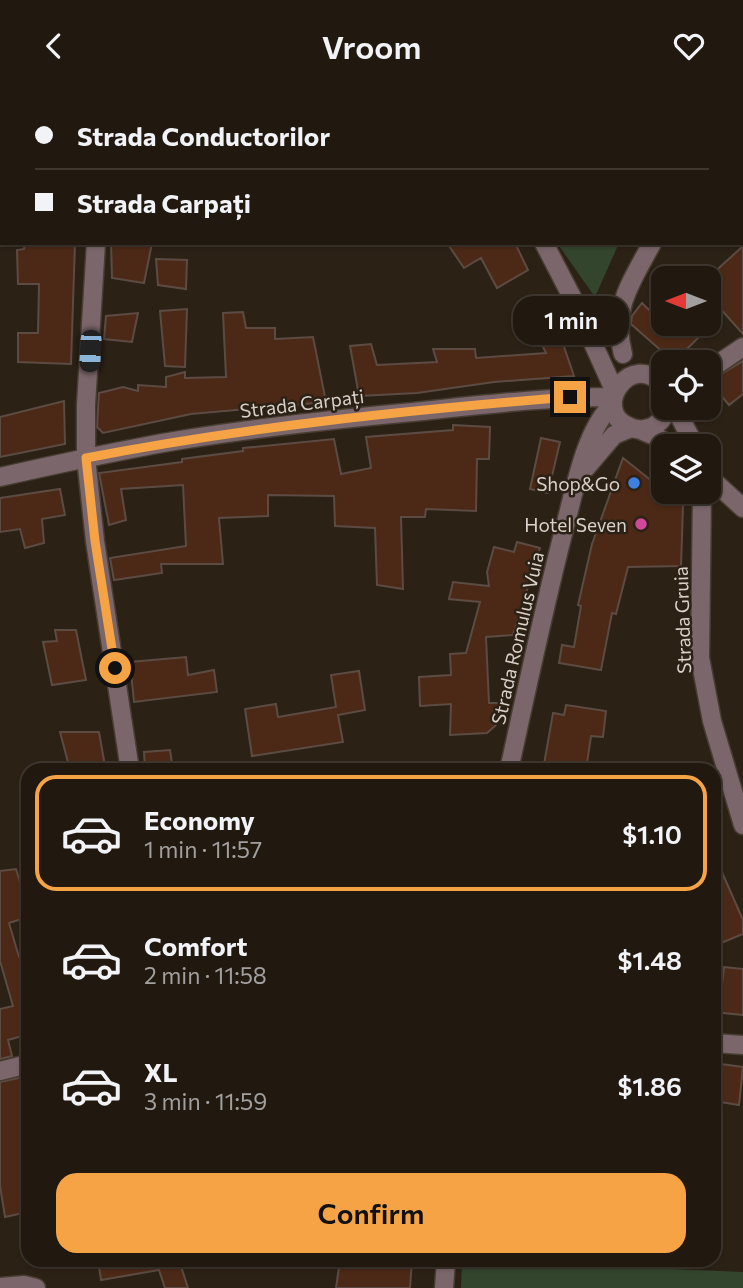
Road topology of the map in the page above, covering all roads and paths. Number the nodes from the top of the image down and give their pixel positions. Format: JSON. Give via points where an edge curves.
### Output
{"nodes":[{"id":1,"x":96,"y":245,"type":"edge"},
{"id":2,"x":545,"y":245,"type":"edge"},
{"id":3,"x":651,"y":245,"type":"edge"},
{"id":4,"x":573,"y":299,"type":"junction"},
{"id":5,"x":743,"y":347,"type":"edge"},
{"id":6,"x":623,"y":354,"type":"junction"},
{"id":7,"x":721,"y":362,"type":"edge"},
{"id":8,"x":648,"y":375,"type":"junction"},
{"id":9,"x":651,"y":377,"type":"edge"},
{"id":10,"x":614,"y":398,"type":"junction"},
{"id":11,"x":661,"y":420,"type":"edge"},
{"id":12,"x":635,"y":428,"type":"junction"},
{"id":13,"x":652,"y":434,"type":"edge"},
{"id":14,"x":86,"y":458,"type":"junction"},
{"id":15,"x":580,"y":476,"type":"junction"},
{"id":16,"x":0,"y":477,"type":"edge"},
{"id":17,"x":721,"y":488,"type":"edge"},
{"id":18,"x":702,"y":504,"type":"edge"},
{"id":19,"x":743,"y":508,"type":"edge"},
{"id":20,"x":129,"y":763,"type":"edge"},
{"id":21,"x":511,"y":763,"type":"edge"},
{"id":22,"x":743,"y":825,"type":"edge"},
{"id":23,"x":721,"y":1043,"type":"edge"},
{"id":24,"x":743,"y":1045,"type":"edge"},
{"id":25,"x":21,"y":1066,"type":"edge"},
{"id":26,"x":0,"y":1071,"type":"edge"},
{"id":27,"x":446,"y":1267,"type":"edge"},
{"id":28,"x":1,"y":1281,"type":"edge"},
{"id":29,"x":36,"y":1288,"type":"edge"},
{"id":30,"x":444,"y":1288,"type":"edge"}],
"edges":[{"from":1,"to":14,"type":"street"},
{"from":2,"to":4,"type":"street"},
{"from":3,"to":6,"type":"street","via":[[619,316]]},
{"from":4,"to":6,"type":"street"},
{"from":4,"to":10,"type":"street"},
{"from":5,"to":7,"type":"street"},
{"from":6,"to":8,"type":"street"},
{"from":8,"to":9,"type":"street"},
{"from":8,"to":10,"type":"street","via":[[627,378]]},
{"from":10,"to":12,"type":"street","via":[[618,418]]},
{"from":10,"to":14,"type":"street","name":"Strada Carpați","via":[[515,401],[289,424]]},
{"from":10,"to":15,"type":"street","name":"Strada Romulus Vuia","via":[[592,433]]},
{"from":11,"to":12,"type":"street","name":"Strada Romulus Vuia","via":[[646,429]]},
{"from":12,"to":13,"type":"street"},
{"from":12,"to":15,"type":"street","name":"Strada Romulus Vuia","via":[[614,435]]},
{"from":14,"to":16,"type":"street","name":"Strada Carpați"},
{"from":14,"to":20,"type":"street"},
{"from":15,"to":21,"type":"street","name":"Strada Romulus Vuia","via":[[552,573]]},
{"from":17,"to":19,"type":"street"},
{"from":18,"to":22,"type":"street","name":"Strada Gruia","via":[[700,658],[712,721]]},
{"from":23,"to":24,"type":"street"},
{"from":25,"to":26,"type":"street"},
{"from":27,"to":30,"type":"street"},
{"from":28,"to":29,"type":"street"}]}
